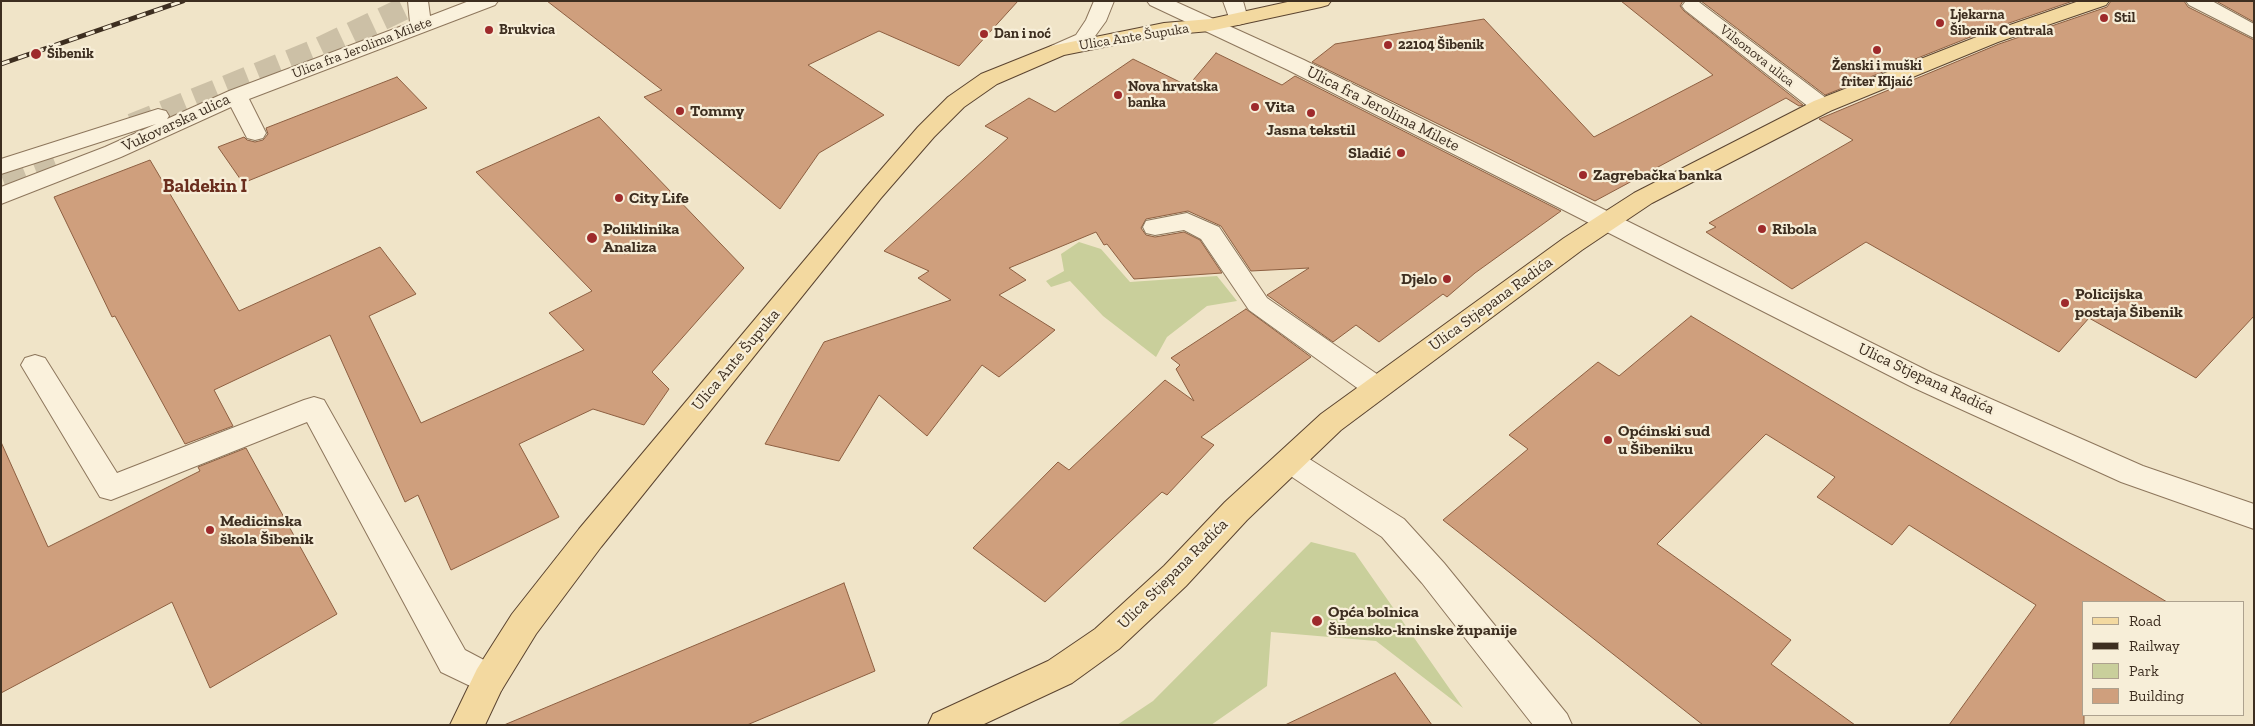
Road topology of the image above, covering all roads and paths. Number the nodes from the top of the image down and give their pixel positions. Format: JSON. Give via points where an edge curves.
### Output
{"nodes":[{"id":1,"x":418,"y":1,"type":"edge"},
{"id":2,"x":488,"y":1,"type":"edge"},
{"id":3,"x":1104,"y":1,"type":"edge"},
{"id":4,"x":1157,"y":1,"type":"edge"},
{"id":5,"x":1321,"y":1,"type":"edge"},
{"id":6,"x":2099,"y":1,"type":"edge"},
{"id":7,"x":2196,"y":1,"type":"edge"},
{"id":8,"x":1692,"y":6,"type":"dead end"},
{"id":9,"x":1236,"y":10,"type":"edge"},
{"id":10,"x":1210,"y":25,"type":"junction"},
{"id":11,"x":421,"y":26,"type":"junction"},
{"id":12,"x":2254,"y":32,"type":"edge"},
{"id":13,"x":1058,"y":50,"type":"junction"},
{"id":14,"x":237,"y":96,"type":"junction"},
{"id":15,"x":1822,"y":106,"type":"junction"},
{"id":16,"x":255,"y":133,"type":"dead end"},
{"id":17,"x":1,"y":167,"type":"edge"},
{"id":18,"x":1,"y":196,"type":"edge"},
{"id":19,"x":1606,"y":222,"type":"junction"},
{"id":20,"x":1155,"y":227,"type":"dead end"},
{"id":21,"x":35,"y":365,"type":"dead end"},
{"id":22,"x":1377,"y":388,"type":"junction"},
{"id":23,"x":1290,"y":461,"type":"junction"},
{"id":24,"x":2254,"y":517,"type":"edge"},
{"id":25,"x":489,"y":680,"type":"junction"},
{"id":26,"x":1544,"y":720,"type":"edge"},
{"id":27,"x":467,"y":725,"type":"edge"},
{"id":28,"x":945,"y":725,"type":"edge"}],
"edges":[{"from":1,"to":11,"type":"street"},
{"from":2,"to":11,"type":"street","name":"Ulica fra Jerolima Milete"},
{"from":3,"to":13,"type":"street","name":"Ulica Ante Šupuka","via":[[1096,21],[1082,39]]},
{"from":4,"to":10,"type":"street","name":"Ulica fra Jerolima Milete"},
{"from":5,"to":9,"type":"main road","name":"Ulica Ante Šupuka"},
{"from":6,"to":15,"type":"main road","name":"Ulica Stjepana Radića","via":[[1991,38]]},
{"from":7,"to":12,"type":"street"},
{"from":8,"to":15,"type":"street","name":"Vilsonova ulica"},
{"from":9,"to":10,"type":"main road","name":"Ulica Ante Šupuka"},
{"from":10,"to":13,"type":"main road","name":"Ulica Ante Šupuka","via":[[1164,29]]},
{"from":10,"to":19,"type":"street","name":"Ulica fra Jerolima Milete"},
{"from":11,"to":14,"type":"street","name":"Ulica fra Jerolima Milete"},
{"from":13,"to":25,"type":"main road","name":"Ulica Ante Šupuka","via":[[989,79],[956,102],[926,132],[873,192],[590,538],[524,624]]},
{"from":14,"to":16,"type":"street"},
{"from":14,"to":17,"type":"street","name":"Vukovarska ulica","via":[[112,130]]},
{"from":14,"to":18,"type":"street","name":"Vukovarska ulica","via":[[113,152]]},
{"from":15,"to":19,"type":"main road","name":"Ulica Stjepana Radića","via":[[1643,198]]},
{"from":19,"to":22,"type":"main road","name":"Ulica Stjepana Radića"},
{"from":19,"to":24,"type":"street","name":"Ulica Stjepana Radića","via":[[1922,380],[2132,474]]},
{"from":20,"to":22,"type":"street","via":[[1187,221],[1210,233],[1258,304]]},
{"from":21,"to":25,"type":"street","via":[[111,488],[314,408],[453,661]]},
{"from":22,"to":23,"type":"main road","name":"Ulica Stjepana Radića","via":[[1331,422]]},
{"from":23,"to":26,"type":"street","via":[[1393,528],[1434,572]]},
{"from":23,"to":28,"type":"main road","name":"Ulica Stjepana Radića","via":[[1107,639],[1060,672]]},
{"from":25,"to":27,"type":"main road","name":"Ulica Ante Šupuka"}]}
